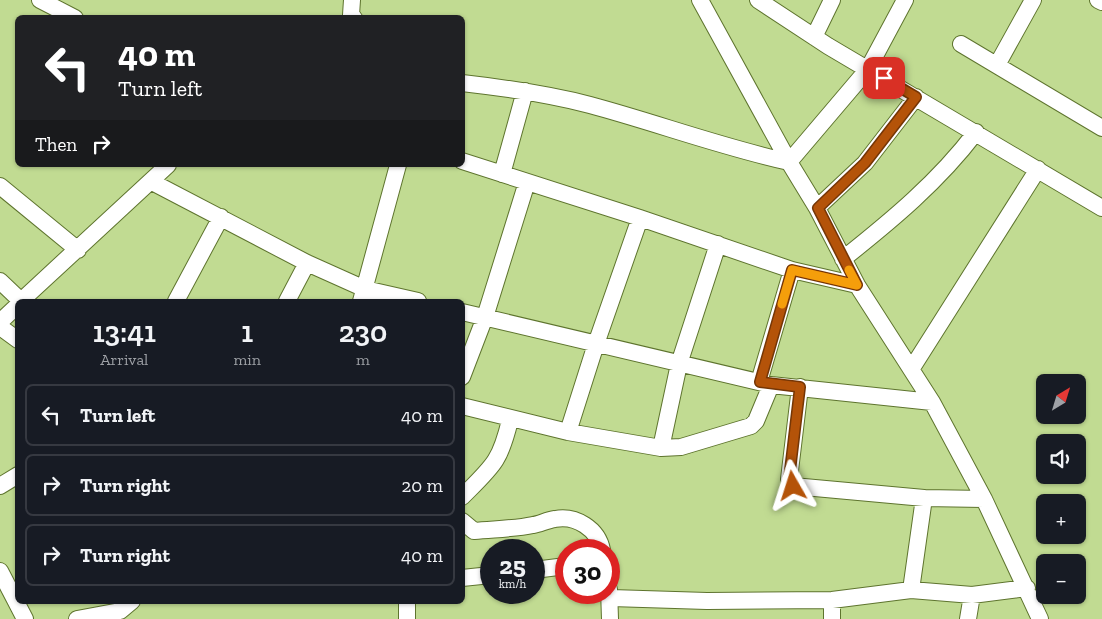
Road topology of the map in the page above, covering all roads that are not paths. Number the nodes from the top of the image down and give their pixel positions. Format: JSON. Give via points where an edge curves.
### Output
{"nodes":[{"id":1,"x":40,"y":0,"type":"edge"},
{"id":2,"x":700,"y":0,"type":"edge"},
{"id":3,"x":758,"y":0,"type":"edge"},
{"id":4,"x":832,"y":0,"type":"edge"},
{"id":5,"x":905,"y":0,"type":"edge"},
{"id":6,"x":1033,"y":0,"type":"edge"},
{"id":7,"x":1098,"y":0,"type":"edge"},
{"id":8,"x":1102,"y":2,"type":"edge"},
{"id":9,"x":69,"y":15,"type":"edge"},
{"id":10,"x":814,"y":37,"type":"junction"},
{"id":11,"x":961,"y":44,"type":"dead end"},
{"id":12,"x":997,"y":66,"type":"junction"},
{"id":13,"x":868,"y":69,"type":"junction"},
{"id":14,"x":465,"y":83,"type":"edge"},
{"id":15,"x":525,"y":91,"type":"junction"},
{"id":16,"x":916,"y":97,"type":"junction"},
{"id":17,"x":1102,"y":128,"type":"edge"},
{"id":18,"x":976,"y":132,"type":"junction"},
{"id":19,"x":465,"y":162,"type":"edge"},
{"id":20,"x":788,"y":162,"type":"junction"},
{"id":21,"x":166,"y":167,"type":"edge"},
{"id":22,"x":397,"y":167,"type":"edge"},
{"id":23,"x":1038,"y":169,"type":"junction"},
{"id":24,"x":502,"y":174,"type":"junction"},
{"id":25,"x":152,"y":182,"type":"junction"},
{"id":26,"x":528,"y":182,"type":"junction"},
{"id":27,"x":0,"y":186,"type":"edge"},
{"id":28,"x":818,"y":208,"type":"junction"},
{"id":29,"x":1102,"y":208,"type":"edge"},
{"id":30,"x":221,"y":218,"type":"junction"},
{"id":31,"x":640,"y":218,"type":"junction"},
{"id":32,"x":718,"y":244,"type":"junction"},
{"id":33,"x":78,"y":250,"type":"junction"},
{"id":34,"x":843,"y":259,"type":"junction"},
{"id":35,"x":308,"y":263,"type":"junction"},
{"id":36,"x":792,"y":270,"type":"junction"},
{"id":37,"x":0,"y":281,"type":"edge"},
{"id":38,"x":857,"y":285,"type":"junction"},
{"id":39,"x":363,"y":295,"type":"edge"},
{"id":40,"x":19,"y":299,"type":"edge"},
{"id":41,"x":23,"y":299,"type":"edge"},
{"id":42,"x":177,"y":299,"type":"edge"},
{"id":43,"x":288,"y":299,"type":"edge"},
{"id":44,"x":400,"y":299,"type":"edge"},
{"id":45,"x":15,"y":308,"type":"edge"},
{"id":46,"x":465,"y":313,"type":"edge"},
{"id":47,"x":486,"y":317,"type":"junction"},
{"id":48,"x":0,"y":322,"type":"edge"},
{"id":49,"x":0,"y":327,"type":"edge"},
{"id":50,"x":15,"y":338,"type":"edge"},
{"id":51,"x":596,"y":344,"type":"junction"},
{"id":52,"x":679,"y":364,"type":"junction"},
{"id":53,"x":912,"y":368,"type":"junction"},
{"id":54,"x":465,"y":370,"type":"edge"},
{"id":55,"x":765,"y":383,"type":"junction"},
{"id":56,"x":800,"y":387,"type":"junction"},
{"id":57,"x":932,"y":402,"type":"junction"},
{"id":58,"x":465,"y":407,"type":"edge"},
{"id":59,"x":510,"y":420,"type":"junction"},
{"id":60,"x":568,"y":432,"type":"junction"},
{"id":61,"x":661,"y":448,"type":"junction"},
{"id":62,"x":15,"y":477,"type":"edge"},
{"id":63,"x":0,"y":486,"type":"edge"},
{"id":64,"x":465,"y":493,"type":"edge"},
{"id":65,"x":924,"y":498,"type":"junction"},
{"id":66,"x":984,"y":499,"type":"junction"},
{"id":67,"x":465,"y":524,"type":"edge"},
{"id":68,"x":599,"y":539,"type":"edge"},
{"id":69,"x":0,"y":571,"type":"edge"},
{"id":70,"x":480,"y":576,"type":"edge"},
{"id":71,"x":465,"y":578,"type":"edge"},
{"id":72,"x":1027,"y":588,"type":"junction"},
{"id":73,"x":911,"y":590,"type":"junction"},
{"id":74,"x":620,"y":593,"type":"edge"},
{"id":75,"x":972,"y":595,"type":"junction"},
{"id":76,"x":15,"y":600,"type":"edge"},
{"id":77,"x":832,"y":600,"type":"junction"},
{"id":78,"x":17,"y":604,"type":"edge"},
{"id":79,"x":128,"y":604,"type":"edge"},
{"id":80,"x":407,"y":604,"type":"edge"},
{"id":81,"x":610,"y":604,"type":"edge"},
{"id":82,"x":25,"y":619,"type":"edge"},
{"id":83,"x":77,"y":619,"type":"edge"},
{"id":84,"x":407,"y":619,"type":"edge"},
{"id":85,"x":610,"y":619,"type":"edge"},
{"id":86,"x":832,"y":619,"type":"edge"},
{"id":87,"x":968,"y":619,"type":"edge"},
{"id":88,"x":1040,"y":619,"type":"edge"}],
"edges":[{"from":1,"to":9,"type":"street"},
{"from":2,"to":20,"type":"street"},
{"from":3,"to":10,"type":"street"},
{"from":4,"to":10,"type":"street"},
{"from":5,"to":13,"type":"street"},
{"from":6,"to":12,"type":"street"},
{"from":7,"to":8,"type":"street"},
{"from":10,"to":13,"type":"street"},
{"from":11,"to":12,"type":"street"},
{"from":12,"to":17,"type":"street"},
{"from":13,"to":16,"type":"street"},
{"from":13,"to":20,"type":"street"},
{"from":14,"to":15,"type":"street"},
{"from":15,"to":20,"type":"street","via":[[591,105],[734,150]]},
{"from":15,"to":24,"type":"street"},
{"from":16,"to":18,"type":"street"},
{"from":16,"to":28,"type":"street","via":[[865,163]]},
{"from":18,"to":23,"type":"street"},
{"from":18,"to":34,"type":"street","via":[[925,190]]},
{"from":19,"to":24,"type":"street"},
{"from":20,"to":28,"type":"street"},
{"from":21,"to":25,"type":"street"},
{"from":22,"to":39,"type":"street"},
{"from":23,"to":29,"type":"street"},
{"from":23,"to":53,"type":"street"},
{"from":24,"to":26,"type":"street"},
{"from":25,"to":30,"type":"street"},
{"from":25,"to":33,"type":"street"},
{"from":26,"to":31,"type":"street"},
{"from":26,"to":47,"type":"street"},
{"from":27,"to":33,"type":"street"},
{"from":28,"to":34,"type":"street"},
{"from":30,"to":35,"type":"street"},
{"from":30,"to":42,"type":"street"},
{"from":31,"to":32,"type":"street"},
{"from":31,"to":51,"type":"street"},
{"from":32,"to":36,"type":"street"},
{"from":32,"to":52,"type":"street"},
{"from":33,"to":41,"type":"street"},
{"from":34,"to":38,"type":"street"},
{"from":35,"to":39,"type":"street"},
{"from":35,"to":43,"type":"street"},
{"from":36,"to":38,"type":"street"},
{"from":36,"to":55,"type":"street"},
{"from":37,"to":40,"type":"street"},
{"from":38,"to":53,"type":"street"},
{"from":39,"to":44,"type":"street"},
{"from":45,"to":48,"type":"street"},
{"from":46,"to":47,"type":"street"},
{"from":47,"to":51,"type":"street"},
{"from":47,"to":54,"type":"street"},
{"from":49,"to":50,"type":"street"},
{"from":51,"to":52,"type":"street"},
{"from":51,"to":60,"type":"street"},
{"from":52,"to":55,"type":"street"},
{"from":52,"to":61,"type":"street"},
{"from":53,"to":57,"type":"street"},
{"from":55,"to":56,"type":"street"},
{"from":55,"to":61,"type":"street","via":[[756,421],[751,426],[681,447]]},
{"from":56,"to":57,"type":"street"},
{"from":56,"to":65,"type":"street","via":[[789,479],[793,486]]},
{"from":57,"to":66,"type":"street"},
{"from":58,"to":59,"type":"street"},
{"from":59,"to":60,"type":"street"},
{"from":59,"to":64,"type":"street","via":[[500,455]]},
{"from":60,"to":61,"type":"street"},
{"from":62,"to":63,"type":"street"},
{"from":65,"to":66,"type":"street"},
{"from":65,"to":73,"type":"street"},
{"from":66,"to":72,"type":"street"},
{"from":67,"to":68,"type":"street","via":[[474,531],[567,518],[592,530]]},
{"from":69,"to":76,"type":"street"},
{"from":70,"to":71,"type":"street"},
{"from":72,"to":75,"type":"street"},
{"from":72,"to":88,"type":"street"},
{"from":73,"to":75,"type":"street"},
{"from":73,"to":77,"type":"street"},
{"from":74,"to":77,"type":"street","via":[[708,601]]},
{"from":75,"to":87,"type":"street"},
{"from":77,"to":86,"type":"street"},
{"from":78,"to":82,"type":"street"},
{"from":79,"to":83,"type":"street","via":[[120,611]]},
{"from":80,"to":84,"type":"street"},
{"from":81,"to":85,"type":"street"}]}
